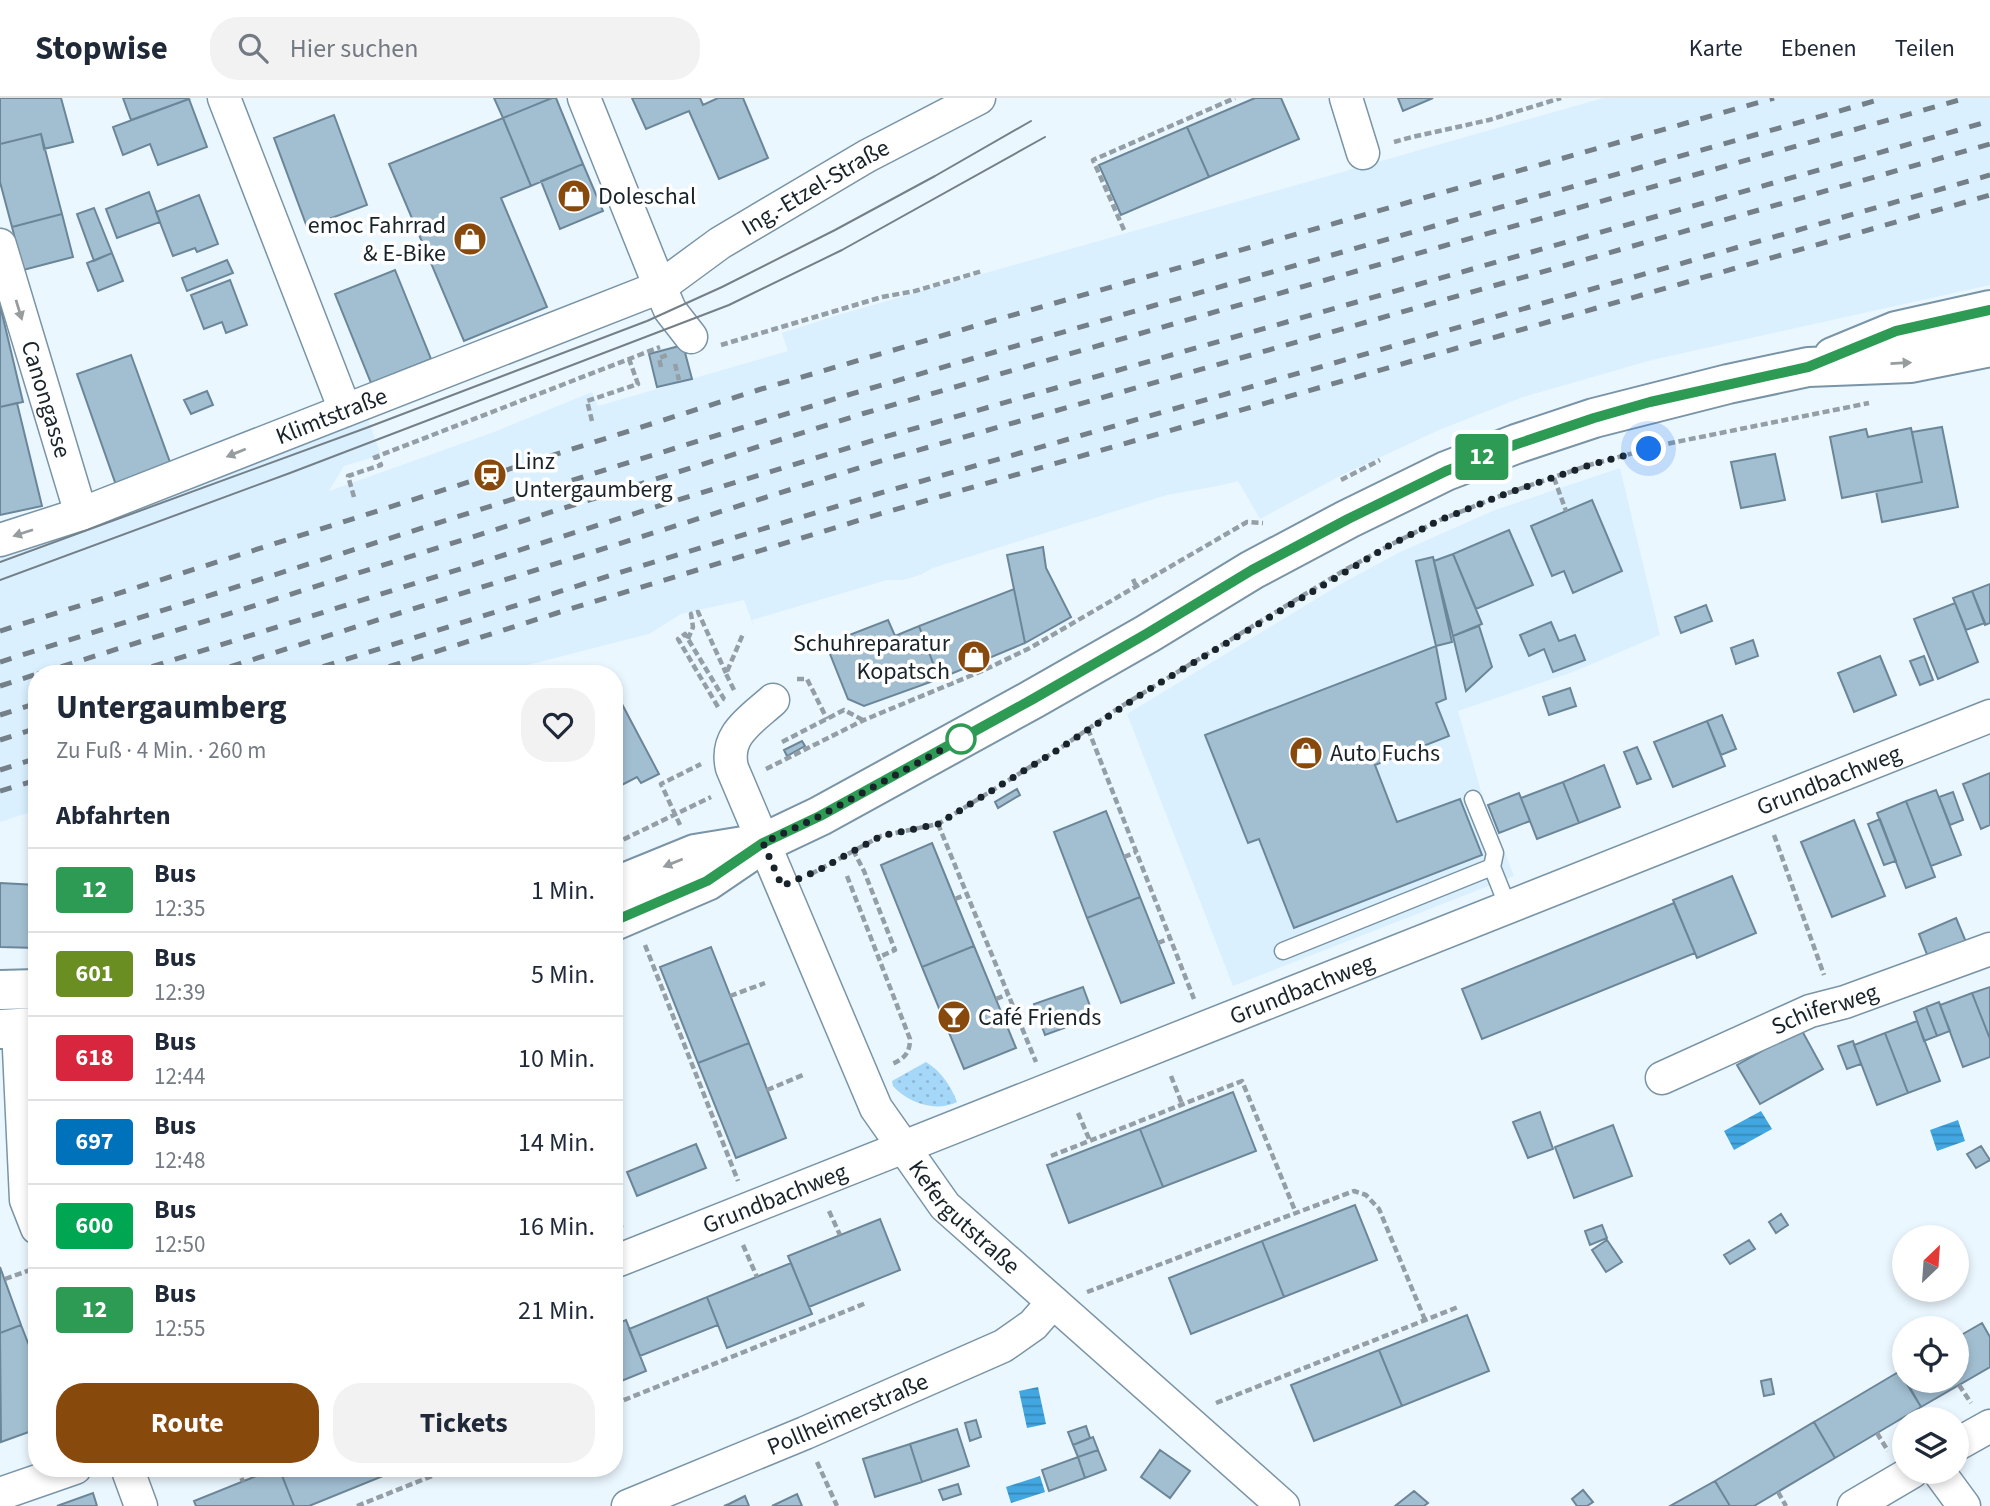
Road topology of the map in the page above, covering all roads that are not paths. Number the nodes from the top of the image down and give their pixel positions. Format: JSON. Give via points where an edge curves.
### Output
{"nodes":[{"id":1,"x":224,"y":98,"type":"edge"},
{"id":2,"x":584,"y":98,"type":"edge"},
{"id":3,"x":979,"y":98,"type":"edge"},
{"id":4,"x":1346,"y":98,"type":"edge"},
{"id":5,"x":1363,"y":153,"type":"road end"},
{"id":6,"x":0,"y":245,"type":"edge"},
{"id":7,"x":660,"y":287,"type":"junction"},
{"id":8,"x":1990,"y":310,"type":"edge"},
{"id":9,"x":680,"y":340,"type":"road end"},
{"id":10,"x":1990,"y":347,"type":"edge"},
{"id":11,"x":1808,"y":367,"type":"junction"},
{"id":12,"x":345,"y":410,"type":"junction"},
{"id":13,"x":81,"y":514,"type":"junction"},
{"id":14,"x":0,"y":540,"type":"edge"},
{"id":15,"x":785,"y":690,"type":"road end"},
{"id":16,"x":1990,"y":716,"type":"edge"},
{"id":17,"x":1473,"y":799,"type":"dead end"},
{"id":18,"x":763,"y":843,"type":"junction"},
{"id":19,"x":1492,"y":867,"type":"junction"},
{"id":20,"x":623,"y":883,"type":"edge"},
{"id":21,"x":1508,"y":907,"type":"junction"},
{"id":22,"x":624,"y":935,"type":"edge"},
{"id":23,"x":1990,"y":949,"type":"edge"},
{"id":24,"x":1283,"y":951,"type":"dead end"},
{"id":25,"x":28,"y":989,"type":"edge"},
{"id":26,"x":0,"y":990,"type":"edge"},
{"id":27,"x":18,"y":1028,"type":"edge"},
{"id":28,"x":1662,"y":1078,"type":"dead end"},
{"id":29,"x":903,"y":1146,"type":"junction"},
{"id":30,"x":28,"y":1205,"type":"edge"},
{"id":31,"x":623,"y":1247,"type":"edge"},
{"id":32,"x":1067,"y":1298,"type":"junction"},
{"id":33,"x":1990,"y":1426,"type":"edge"},
{"id":34,"x":1969,"y":1438,"type":"edge"},
{"id":35,"x":49,"y":1477,"type":"edge"},
{"id":36,"x":130,"y":1477,"type":"edge"},
{"id":37,"x":1892,"y":1484,"type":"edge"},
{"id":38,"x":1948,"y":1484,"type":"edge"},
{"id":39,"x":0,"y":1494,"type":"edge"},
{"id":40,"x":141,"y":1506,"type":"edge"},
{"id":41,"x":628,"y":1506,"type":"edge"},
{"id":42,"x":1283,"y":1506,"type":"edge"},
{"id":43,"x":1854,"y":1506,"type":"edge"},
{"id":44,"x":1964,"y":1506,"type":"edge"}],
"edges":[{"from":1,"to":12,"type":"street"},
{"from":2,"to":7,"type":"street"},
{"from":3,"to":7,"type":"street","name":"Ing.-Etzel-Straße","via":[[867,156],[720,243]]},
{"from":4,"to":5,"type":"street"},
{"from":6,"to":13,"type":"street","name":"Canongasse","one_way":true},
{"from":7,"to":9,"type":"street"},
{"from":7,"to":12,"type":"street","name":"Klimtstraße"},
{"from":8,"to":11,"type":"main road","via":[[1896,331]]},
{"from":11,"to":10,"type":"main road","one_way":true,"via":[[1911,363]]},
{"from":11,"to":18,"type":"main road","via":[[1594,418],[1446,471],[1252,570],[1033,699]]},
{"from":12,"to":13,"type":"street","name":"Klimtstraße","one_way":true},
{"from":13,"to":14,"type":"street","name":"Klimtstraße","one_way":true},
{"from":15,"to":18,"type":"street","name":"Kefergutstraße","via":[[744,726],[730,749],[737,783]]},
{"from":16,"to":21,"type":"street","name":"Grundbachweg"},
{"from":17,"to":19,"type":"lane","via":[[1495,853]]},
{"from":18,"to":20,"type":"main road","one_way":true,"via":[[695,854]]},
{"from":18,"to":22,"type":"main road"},
{"from":18,"to":29,"type":"street","name":"Kefergutstraße","via":[[876,1108]]},
{"from":19,"to":21,"type":"lane"},
{"from":19,"to":24,"type":"lane"},
{"from":21,"to":29,"type":"street","name":"Grundbachweg"},
{"from":23,"to":28,"type":"street","name":"Schiferweg","via":[[1810,1011]]},
{"from":25,"to":26,"type":"main road"},
{"from":27,"to":30,"type":"street"},
{"from":29,"to":31,"type":"street","name":"Grundbachweg"},
{"from":29,"to":32,"type":"street","name":"Kefergutstraße","via":[[945,1206]]},
{"from":32,"to":41,"type":"street","name":"Pollheimerstraße","via":[[1003,1346]]},
{"from":32,"to":42,"type":"street","name":"Kefergutstraße"},
{"from":33,"to":34,"type":"street"},
{"from":35,"to":39,"type":"street"},
{"from":36,"to":40,"type":"street"},
{"from":37,"to":43,"type":"street"},
{"from":38,"to":44,"type":"street"}]}
